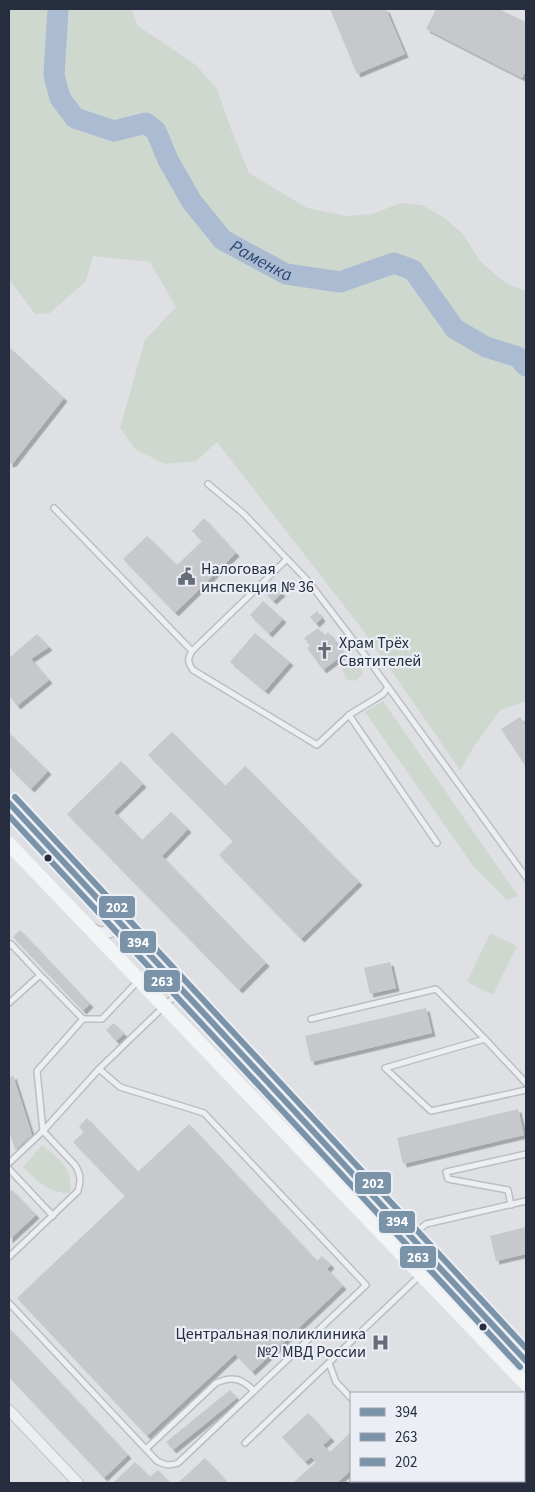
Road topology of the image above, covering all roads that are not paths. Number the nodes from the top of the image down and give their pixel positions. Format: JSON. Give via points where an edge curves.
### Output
{"nodes":[{"id":1,"x":208,"y":484,"type":"dead end"},
{"id":2,"x":54,"y":508,"type":"dead end"},
{"id":3,"x":287,"y":559,"type":"junction"},
{"id":4,"x":192,"y":651,"type":"junction"},
{"id":5,"x":388,"y":687,"type":"junction"},
{"id":6,"x":349,"y":715,"type":"junction"},
{"id":7,"x":9,"y":803,"type":"edge"},
{"id":8,"x":437,"y":843,"type":"dead end"},
{"id":9,"x":9,"y":844,"type":"edge"},
{"id":10,"x":526,"y":877,"type":"edge"},
{"id":11,"x":110,"y":914,"type":"junction"},
{"id":12,"x":92,"y":930,"type":"junction"},
{"id":13,"x":9,"y":946,"type":"edge"},
{"id":14,"x":40,"y":975,"type":"junction"},
{"id":15,"x":140,"y":980,"type":"junction"},
{"id":16,"x":181,"y":990,"type":"junction"},
{"id":17,"x":9,"y":1003,"type":"edge"},
{"id":18,"x":166,"y":1006,"type":"junction"},
{"id":19,"x":83,"y":1019,"type":"junction"},
{"id":20,"x":311,"y":1019,"type":"dead end"},
{"id":21,"x":485,"y":1040,"type":"junction"},
{"id":22,"x":99,"y":1069,"type":"junction"},
{"id":23,"x":526,"y":1083,"type":"edge"},
{"id":24,"x":526,"y":1090,"type":"edge"},
{"id":25,"x":43,"y":1131,"type":"junction"},
{"id":26,"x":526,"y":1154,"type":"edge"},
{"id":27,"x":9,"y":1163,"type":"edge"},
{"id":28,"x":9,"y":1169,"type":"edge"},
{"id":29,"x":526,"y":1201,"type":"edge"},
{"id":30,"x":511,"y":1205,"type":"junction"},
{"id":31,"x":53,"y":1216,"type":"junction"},
{"id":32,"x":411,"y":1236,"type":"junction"},
{"id":33,"x":9,"y":1257,"type":"edge"},
{"id":34,"x":434,"y":1262,"type":"junction"},
{"id":35,"x":421,"y":1274,"type":"junction"},
{"id":36,"x":9,"y":1304,"type":"edge"},
{"id":37,"x":526,"y":1361,"type":"edge"},
{"id":38,"x":329,"y":1363,"type":"junction"},
{"id":39,"x":526,"y":1384,"type":"edge"},
{"id":40,"x":254,"y":1391,"type":"junction"},
{"id":41,"x":350,"y":1397,"type":"edge"},
{"id":42,"x":9,"y":1410,"type":"edge"},
{"id":43,"x":245,"y":1443,"type":"dead end"},
{"id":44,"x":146,"y":1449,"type":"junction"},
{"id":45,"x":78,"y":1483,"type":"edge"}],
"edges":[{"from":1,"to":3,"type":"lane","via":[[244,514]]},
{"from":2,"to":4,"type":"lane"},
{"from":3,"to":4,"type":"lane"},
{"from":3,"to":5,"type":"lane","via":[[308,581]]},
{"from":4,"to":6,"type":"lane","via":[[188,664],[193,670],[317,744]]},
{"from":5,"to":6,"type":"lane","via":[[383,694]]},
{"from":5,"to":10,"type":"lane"},
{"from":6,"to":8,"type":"lane"},
{"from":7,"to":11,"type":"main road"},
{"from":9,"to":12,"type":"main road"},
{"from":11,"to":12,"type":"street","via":[[114,922],[110,931],[101,934]]},
{"from":11,"to":16,"type":"main road"},
{"from":12,"to":15,"type":"main road"},
{"from":13,"to":14,"type":"lane","via":[[11,944]]},
{"from":14,"to":17,"type":"lane"},
{"from":14,"to":19,"type":"lane"},
{"from":15,"to":18,"type":"main road"},
{"from":15,"to":19,"type":"lane","via":[[102,1019]]},
{"from":16,"to":18,"type":"lane"},
{"from":16,"to":32,"type":"main road"},
{"from":18,"to":22,"type":"lane"},
{"from":18,"to":35,"type":"main road"},
{"from":19,"to":25,"type":"lane","via":[[37,1071]]},
{"from":20,"to":21,"type":"lane","via":[[436,989]]},
{"from":21,"to":23,"type":"lane"},
{"from":21,"to":24,"type":"lane","via":[[385,1068],[431,1111]]},
{"from":22,"to":25,"type":"lane"},
{"from":22,"to":40,"type":"lane","via":[[120,1087],[204,1113],[366,1285]]},
{"from":25,"to":27,"type":"lane"},
{"from":25,"to":31,"type":"lane","via":[[74,1165],[80,1178],[78,1192]]},
{"from":26,"to":30,"type":"lane","via":[[446,1172],[448,1180],[508,1190]]},
{"from":28,"to":31,"type":"lane"},
{"from":29,"to":30,"type":"lane"},
{"from":30,"to":32,"type":"lane","via":[[426,1224]]},
{"from":31,"to":33,"type":"lane"},
{"from":32,"to":34,"type":"main road"},
{"from":34,"to":35,"type":"lane"},
{"from":34,"to":37,"type":"main road"},
{"from":35,"to":38,"type":"lane"},
{"from":35,"to":39,"type":"main road"},
{"from":36,"to":44,"type":"lane"},
{"from":38,"to":41,"type":"lane","via":[[336,1382]]},
{"from":38,"to":43,"type":"lane"},
{"from":40,"to":44,"type":"lane","via":[[238,1379],[216,1383]]},
{"from":40,"to":44,"type":"lane","via":[[178,1463],[164,1465]]},
{"from":42,"to":45,"type":"street"}]}
